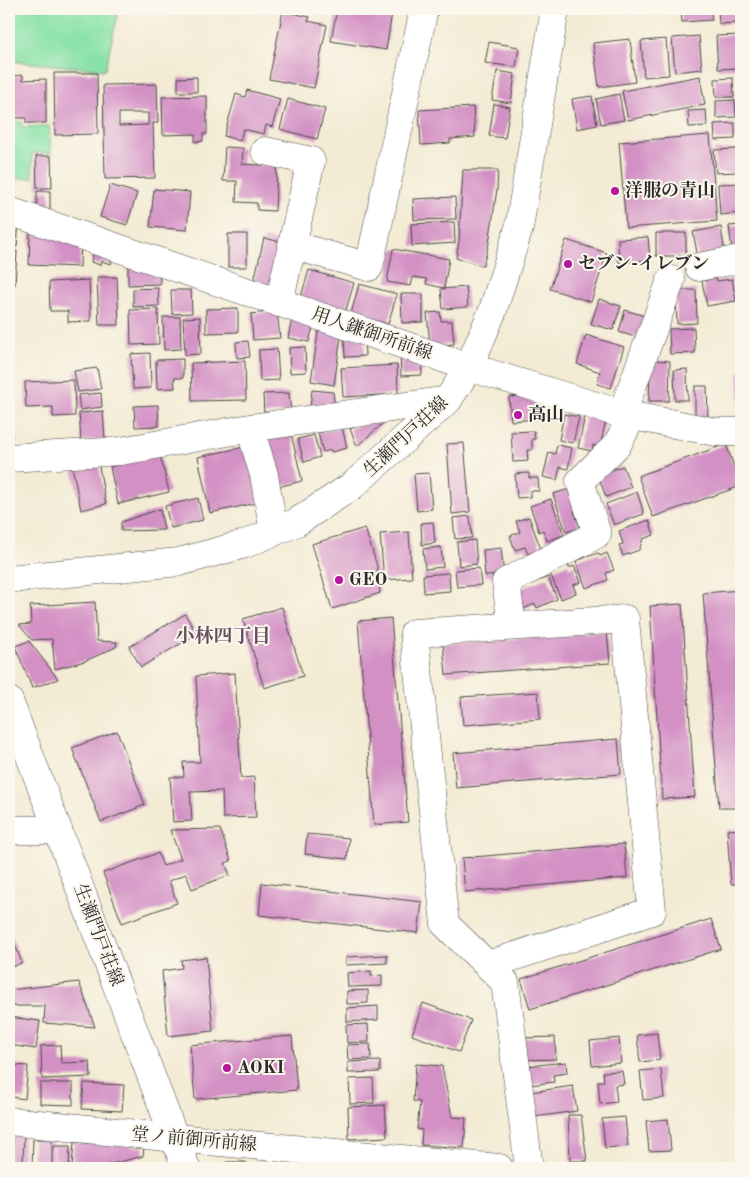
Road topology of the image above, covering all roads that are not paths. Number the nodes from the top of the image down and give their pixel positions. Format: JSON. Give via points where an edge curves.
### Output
{"nodes":[{"id":1,"x":424,"y":9,"type":"edge"},
{"id":2,"x":555,"y":9,"type":"edge"},
{"id":3,"x":265,"y":151,"type":"dead end"},
{"id":4,"x":9,"y":211,"type":"edge"},
{"id":5,"x":292,"y":245,"type":"junction"},
{"id":6,"x":741,"y":259,"type":"edge"},
{"id":7,"x":699,"y":267,"type":"dead end"},
{"id":8,"x":671,"y":280,"type":"dead end"},
{"id":9,"x":279,"y":303,"type":"junction"},
{"id":10,"x":469,"y":367,"type":"junction"},
{"id":11,"x":448,"y":400,"type":"junction"},
{"id":12,"x":627,"y":415,"type":"junction"},
{"id":13,"x":250,"y":428,"type":"junction"},
{"id":14,"x":741,"y":432,"type":"edge"},
{"id":15,"x":9,"y":458,"type":"edge"},
{"id":16,"x":274,"y":532,"type":"junction"},
{"id":17,"x":9,"y":578,"type":"edge"},
{"id":18,"x":512,"y":626,"type":"junction"},
{"id":19,"x":9,"y":701,"type":"edge"},
{"id":20,"x":9,"y":830,"type":"edge"},
{"id":21,"x":58,"y":830,"type":"junction"},
{"id":22,"x":488,"y":965,"type":"junction"},
{"id":23,"x":9,"y":1121,"type":"edge"},
{"id":24,"x":176,"y":1138,"type":"junction"},
{"id":25,"x":186,"y":1168,"type":"edge"},
{"id":26,"x":499,"y":1168,"type":"edge"},
{"id":27,"x":528,"y":1168,"type":"edge"}],
"edges":[{"from":1,"to":5,"type":"street","via":[[369,267]]},
{"from":2,"to":10,"type":"street","name":"生瀬門戸荘線","via":[[519,228],[494,310]]},
{"from":3,"to":5,"type":"street","via":[[311,162]]},
{"from":4,"to":9,"type":"street","name":"用人鎌御所前線"},
{"from":5,"to":9,"type":"street"},
{"from":6,"to":7,"type":"street"},
{"from":8,"to":12,"type":"street"},
{"from":9,"to":10,"type":"street","name":"用人鎌御所前線"},
{"from":10,"to":11,"type":"street","name":"生瀬門戸荘線"},
{"from":10,"to":12,"type":"street","name":"用人鎌御所前線"},
{"from":11,"to":13,"type":"street"},
{"from":11,"to":16,"type":"street","name":"生瀬門戸荘線","via":[[352,486],[297,522]]},
{"from":12,"to":14,"type":"street","name":"用人鎌御所前線","via":[[716,432]]},
{"from":12,"to":18,"type":"street","via":[[618,445],[580,481],[597,534],[506,582]]},
{"from":13,"to":15,"type":"street","via":[[121,451]]},
{"from":13,"to":16,"type":"street","via":[[264,475]]},
{"from":16,"to":17,"type":"street","name":"生瀬門戸荘線","via":[[245,544],[179,562]]},
{"from":18,"to":22,"type":"street","via":[[414,633],[445,924]]},
{"from":18,"to":22,"type":"street","via":[[625,619],[652,910]]},
{"from":19,"to":21,"type":"street","name":"生瀬門戸荘線"},
{"from":20,"to":21,"type":"street"},
{"from":21,"to":24,"type":"street","name":"生瀬門戸荘線"},
{"from":22,"to":27,"type":"street","via":[[505,982]]},
{"from":23,"to":24,"type":"street","name":"堂ノ前御所前線"},
{"from":24,"to":25,"type":"street","name":"生瀬門戸荘線"},
{"from":24,"to":26,"type":"street","name":"堂ノ前御所前線"}]}
